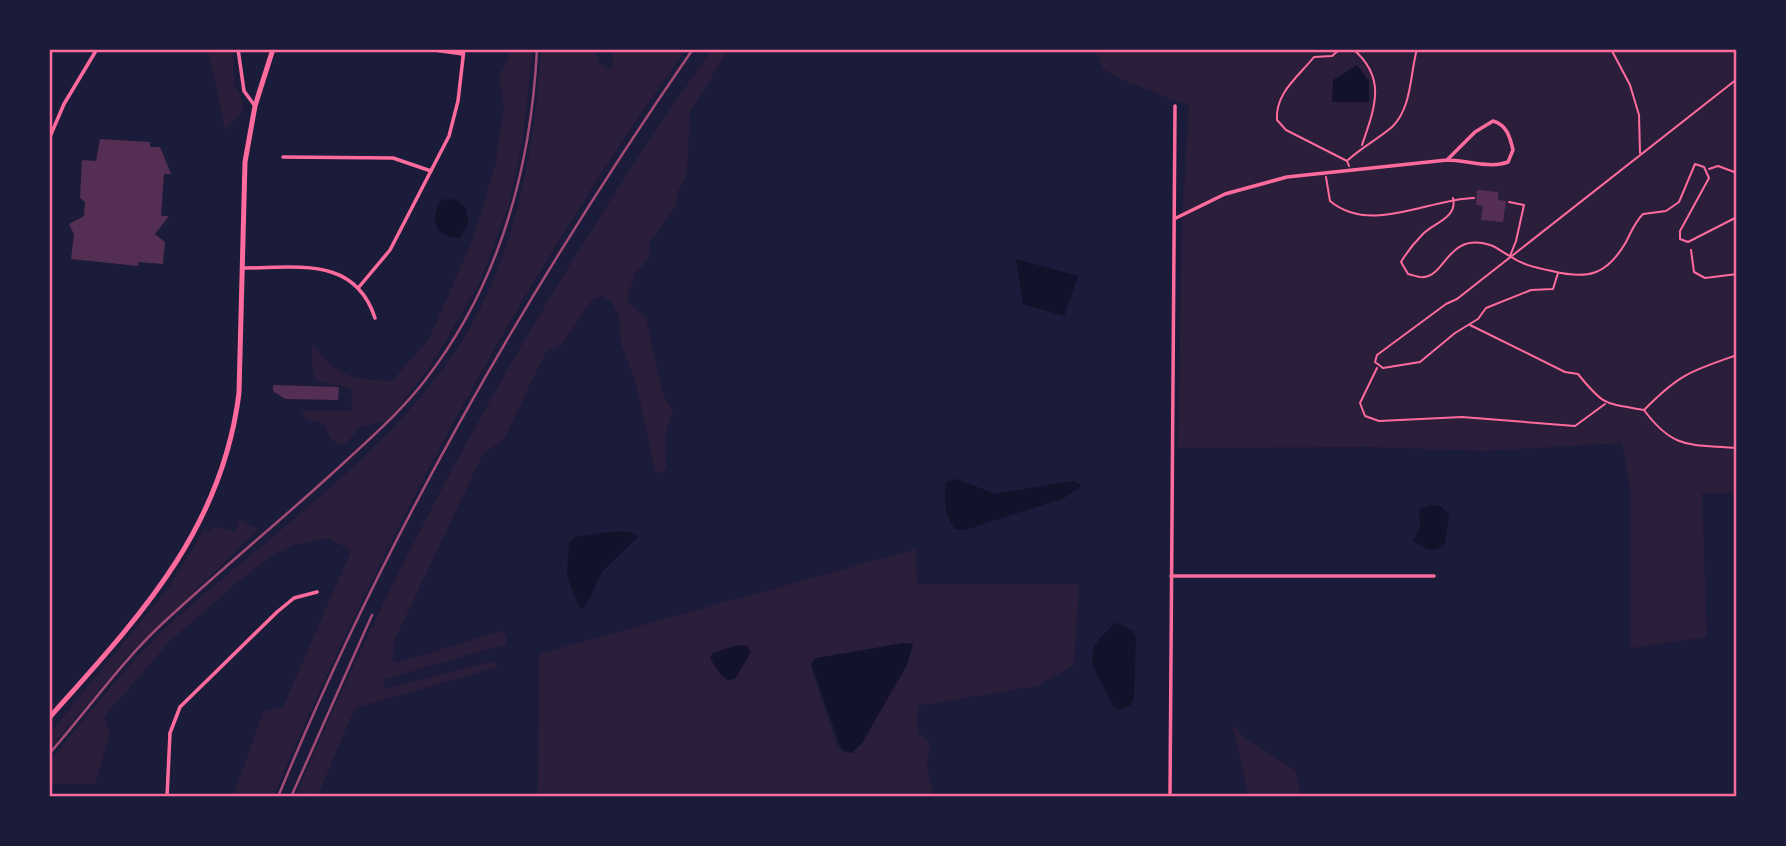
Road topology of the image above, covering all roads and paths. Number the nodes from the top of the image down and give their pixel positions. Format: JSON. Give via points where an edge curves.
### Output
{"nodes":[{"id":1,"x":97,"y":49,"type":"edge"},
{"id":2,"x":238,"y":49,"type":"edge"},
{"id":3,"x":273,"y":49,"type":"edge"},
{"id":4,"x":427,"y":49,"type":"edge"},
{"id":5,"x":1340,"y":49,"type":"edge"},
{"id":6,"x":1353,"y":49,"type":"edge"},
{"id":7,"x":1417,"y":49,"type":"edge"},
{"id":8,"x":1611,"y":49,"type":"edge"},
{"id":9,"x":464,"y":51,"type":"edge"},
{"id":10,"x":1737,"y":79,"type":"edge"},
{"id":11,"x":255,"y":106,"type":"junction"},
{"id":12,"x":1175,"y":106,"type":"dead end"},
{"id":13,"x":49,"y":139,"type":"edge"},
{"id":14,"x":1362,"y":146,"type":"junction"},
{"id":15,"x":1640,"y":155,"type":"junction"},
{"id":16,"x":283,"y":157,"type":"dead end"},
{"id":17,"x":1347,"y":160,"type":"junction"},
{"id":18,"x":1447,"y":160,"type":"junction"},
{"id":19,"x":1351,"y":170,"type":"junction"},
{"id":20,"x":1707,"y":170,"type":"junction"},
{"id":21,"x":431,"y":171,"type":"junction"},
{"id":22,"x":1325,"y":173,"type":"junction"},
{"id":23,"x":1737,"y":173,"type":"edge"},
{"id":24,"x":1452,"y":198,"type":"junction"},
{"id":25,"x":1474,"y":198,"type":"dead end"},
{"id":26,"x":1509,"y":202,"type":"dead end"},
{"id":27,"x":1737,"y":217,"type":"edge"},
{"id":28,"x":1176,"y":218,"type":"junction"},
{"id":29,"x":1691,"y":250,"type":"dead end"},
{"id":30,"x":1509,"y":255,"type":"junction"},
{"id":31,"x":245,"y":268,"type":"junction"},
{"id":32,"x":1558,"y":273,"type":"junction"},
{"id":33,"x":1737,"y":274,"type":"edge"},
{"id":34,"x":359,"y":286,"type":"junction"},
{"id":35,"x":375,"y":318,"type":"dead end"},
{"id":36,"x":1468,"y":323,"type":"junction"},
{"id":37,"x":1737,"y":355,"type":"edge"},
{"id":38,"x":1377,"y":366,"type":"junction"},
{"id":39,"x":1606,"y":404,"type":"junction"},
{"id":40,"x":1644,"y":410,"type":"junction"},
{"id":41,"x":1737,"y":448,"type":"edge"},
{"id":42,"x":1171,"y":576,"type":"junction"},
{"id":43,"x":1434,"y":576,"type":"dead end"},
{"id":44,"x":317,"y":592,"type":"dead end"},
{"id":45,"x":49,"y":718,"type":"edge"},
{"id":46,"x":167,"y":797,"type":"edge"},
{"id":47,"x":1170,"y":797,"type":"edge"}],
"edges":[{"from":1,"to":13,"type":"street"},
{"from":2,"to":11,"type":"street","via":[[244,91]]},
{"from":3,"to":11,"type":"main road"},
{"from":4,"to":9,"type":"street"},
{"from":5,"to":17,"type":"path","via":[[1332,56],[1314,57],[1289,85],[1276,111],[1277,121],[1286,130]]},
{"from":6,"to":14,"type":"path","via":[[1375,76],[1374,104]]},
{"from":7,"to":14,"type":"path","via":[[1399,119]]},
{"from":8,"to":15,"type":"path","via":[[1639,115]]},
{"from":9,"to":21,"type":"street","via":[[454,119]]},
{"from":10,"to":15,"type":"path"},
{"from":11,"to":31,"type":"main road","via":[[246,162]]},
{"from":12,"to":28,"type":"street"},
{"from":14,"to":17,"type":"path"},
{"from":15,"to":30,"type":"path"},
{"from":16,"to":21,"type":"street","via":[[393,158]]},
{"from":17,"to":19,"type":"path"},
{"from":18,"to":18,"type":"street","via":[[1499,166],[1508,162],[1513,150],[1507,131],[1493,121]]},
{"from":18,"to":19,"type":"street"},
{"from":19,"to":22,"type":"street"},
{"from":20,"to":23,"type":"path","via":[[1718,166]]},
{"from":20,"to":27,"type":"path","via":[[1705,190],[1679,239],[1688,242]]},
{"from":20,"to":32,"type":"path","via":[[1695,164],[1679,202],[1666,211],[1643,214],[1620,252],[1602,271]]},
{"from":21,"to":34,"type":"street","via":[[390,250]]},
{"from":22,"to":24,"type":"path","via":[[1330,201],[1360,217],[1404,212]]},
{"from":22,"to":28,"type":"street","via":[[1254,184]]},
{"from":24,"to":25,"type":"path"},
{"from":24,"to":30,"type":"path","via":[[1455,206],[1451,213],[1425,232],[1401,262],[1408,274],[1433,274],[1465,243],[1489,245]]},
{"from":26,"to":30,"type":"path","via":[[1524,205]]},
{"from":28,"to":42,"type":"street"},
{"from":29,"to":33,"type":"path","via":[[1694,272],[1705,278]]},
{"from":30,"to":32,"type":"path"},
{"from":30,"to":38,"type":"path","via":[[1457,299],[1377,355]]},
{"from":31,"to":34,"type":"street","via":[[322,269]]},
{"from":31,"to":45,"type":"main road","via":[[234,432],[204,517],[154,597]]},
{"from":32,"to":36,"type":"path","via":[[1553,289],[1515,296],[1486,308]]},
{"from":34,"to":35,"type":"street"},
{"from":36,"to":38,"type":"path","via":[[1420,362]]},
{"from":36,"to":39,"type":"path","via":[[1565,372],[1578,374]]},
{"from":37,"to":40,"type":"path","via":[[1672,381]]},
{"from":38,"to":39,"type":"path","via":[[1360,403],[1365,416],[1379,421],[1462,417],[1575,426]]},
{"from":39,"to":40,"type":"path"},
{"from":40,"to":41,"type":"path","via":[[1682,445]]},
{"from":42,"to":43,"type":"street"},
{"from":42,"to":47,"type":"street"},
{"from":44,"to":46,"type":"street","via":[[294,598],[277,612],[180,707],[170,733]]}]}
